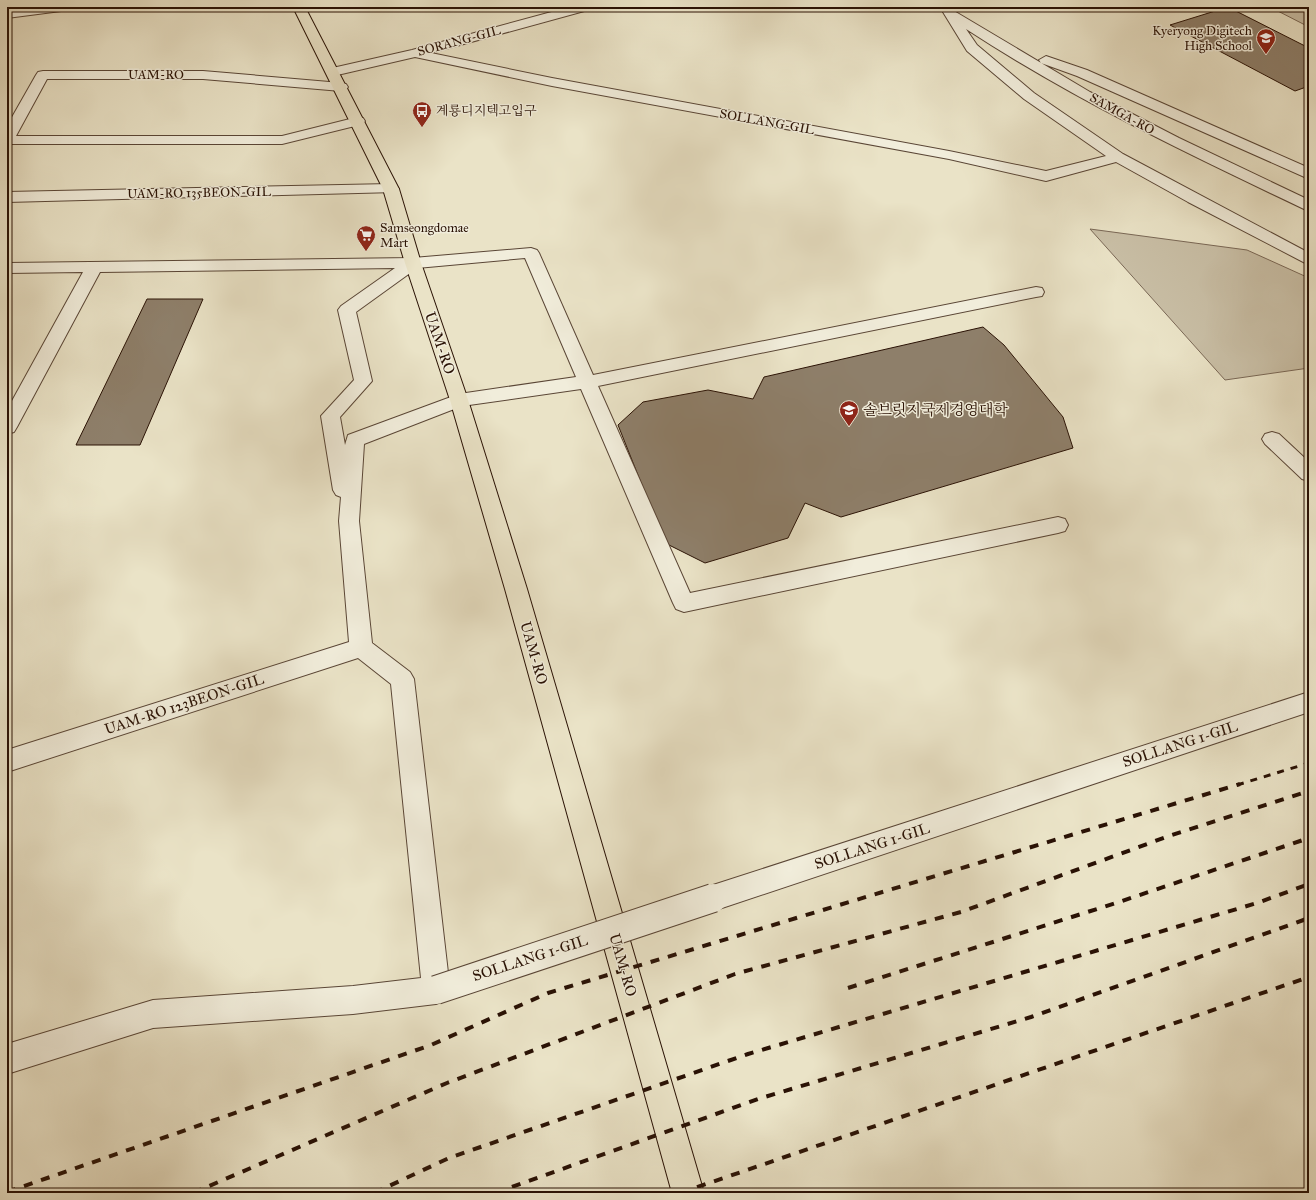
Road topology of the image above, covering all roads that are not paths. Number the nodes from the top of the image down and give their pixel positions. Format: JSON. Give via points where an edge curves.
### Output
{"nodes":[{"id":1,"x":61,"y":7,"type":"edge"},
{"id":2,"x":299,"y":7,"type":"edge"},
{"id":3,"x":584,"y":7,"type":"edge"},
{"id":4,"x":946,"y":10,"type":"edge"},
{"id":5,"x":11,"y":13,"type":"edge"},
{"id":6,"x":7,"y":24,"type":"edge"},
{"id":7,"x":989,"y":39,"type":"junction"},
{"id":8,"x":415,"y":53,"type":"junction"},
{"id":9,"x":337,"y":79,"type":"junction"},
{"id":10,"x":358,"y":121,"type":"junction"},
{"id":11,"x":7,"y":139,"type":"edge"},
{"id":12,"x":1118,"y":157,"type":"junction"},
{"id":13,"x":1309,"y":174,"type":"edge"},
{"id":14,"x":390,"y":189,"type":"junction"},
{"id":15,"x":7,"y":197,"type":"edge"},
{"id":16,"x":1309,"y":206,"type":"edge"},
{"id":17,"x":1309,"y":260,"type":"edge"},
{"id":18,"x":413,"y":264,"type":"junction"},
{"id":19,"x":7,"y":268,"type":"edge"},
{"id":20,"x":94,"y":268,"type":"junction"},
{"id":21,"x":1036,"y":292,"type":"dead end"},
{"id":22,"x":587,"y":382,"type":"junction"},
{"id":23,"x":459,"y":400,"type":"junction"},
{"id":24,"x":7,"y":426,"type":"edge"},
{"id":25,"x":1272,"y":438,"type":"dead end"},
{"id":26,"x":1309,"y":474,"type":"edge"},
{"id":27,"x":349,"y":521,"type":"junction"},
{"id":28,"x":1058,"y":525,"type":"dead end"},
{"id":29,"x":361,"y":648,"type":"junction"},
{"id":30,"x":1309,"y":702,"type":"edge"},
{"id":31,"x":7,"y":760,"type":"edge"},
{"id":32,"x":436,"y":990,"type":"junction"},
{"id":33,"x":7,"y":1059,"type":"edge"},
{"id":34,"x":688,"y":1193,"type":"edge"}],
"edges":[{"from":1,"to":5,"type":"street"},
{"from":2,"to":9,"type":"main road","name":"UAM-RO"},
{"from":3,"to":8,"type":"street","name":"SORANG-GIL"},
{"from":4,"to":7,"type":"street","name":"SAMGA-RO"},
{"from":4,"to":12,"type":"street","via":[[972,48],[1029,96]]},
{"from":5,"to":6,"type":"street"},
{"from":7,"to":13,"type":"street","via":[[1082,73]]},
{"from":7,"to":16,"type":"street","name":"SAMGA-RO","via":[[1152,132]]},
{"from":8,"to":9,"type":"street","name":"SORANG-GIL"},
{"from":8,"to":12,"type":"street","name":"SOLLANG-GIL","via":[[552,82],[949,155],[1046,176]]},
{"from":9,"to":10,"type":"main road","name":"UAM-RO"},
{"from":9,"to":11,"type":"street","name":"UAM-RO","via":[[203,74],[43,75]]},
{"from":10,"to":11,"type":"street","name":"UAM-RO","via":[[282,140]]},
{"from":10,"to":14,"type":"main road","name":"UAM-RO"},
{"from":12,"to":17,"type":"street"},
{"from":14,"to":15,"type":"street","name":"UAM-RO 135BEON-GIL"},
{"from":14,"to":18,"type":"main road","name":"UAM-RO"},
{"from":18,"to":20,"type":"street"},
{"from":18,"to":22,"type":"street","via":[[531,253]]},
{"from":18,"to":23,"type":"main road","name":"UAM-RO"},
{"from":18,"to":27,"type":"street","via":[[347,310],[364,381],[330,416]]},
{"from":19,"to":20,"type":"street"},
{"from":20,"to":24,"type":"street"},
{"from":21,"to":22,"type":"street"},
{"from":22,"to":23,"type":"street"},
{"from":22,"to":28,"type":"street","via":[[684,603]]},
{"from":23,"to":27,"type":"street","via":[[355,440]]},
{"from":23,"to":34,"type":"main road","name":"UAM-RO","via":[[516,589]]},
{"from":25,"to":26,"type":"street"},
{"from":27,"to":29,"type":"street"},
{"from":29,"to":31,"type":"street","name":"UAM-RO 123BEON-GIL"},
{"from":29,"to":32,"type":"street","via":[[402,679]]},
{"from":30,"to":32,"type":"street","name":"SOLLANG 1-GIL","bridge":true},
{"from":32,"to":33,"type":"street","name":"SOLLANG 1-GIL","via":[[353,1000],[153,1014]]}]}
